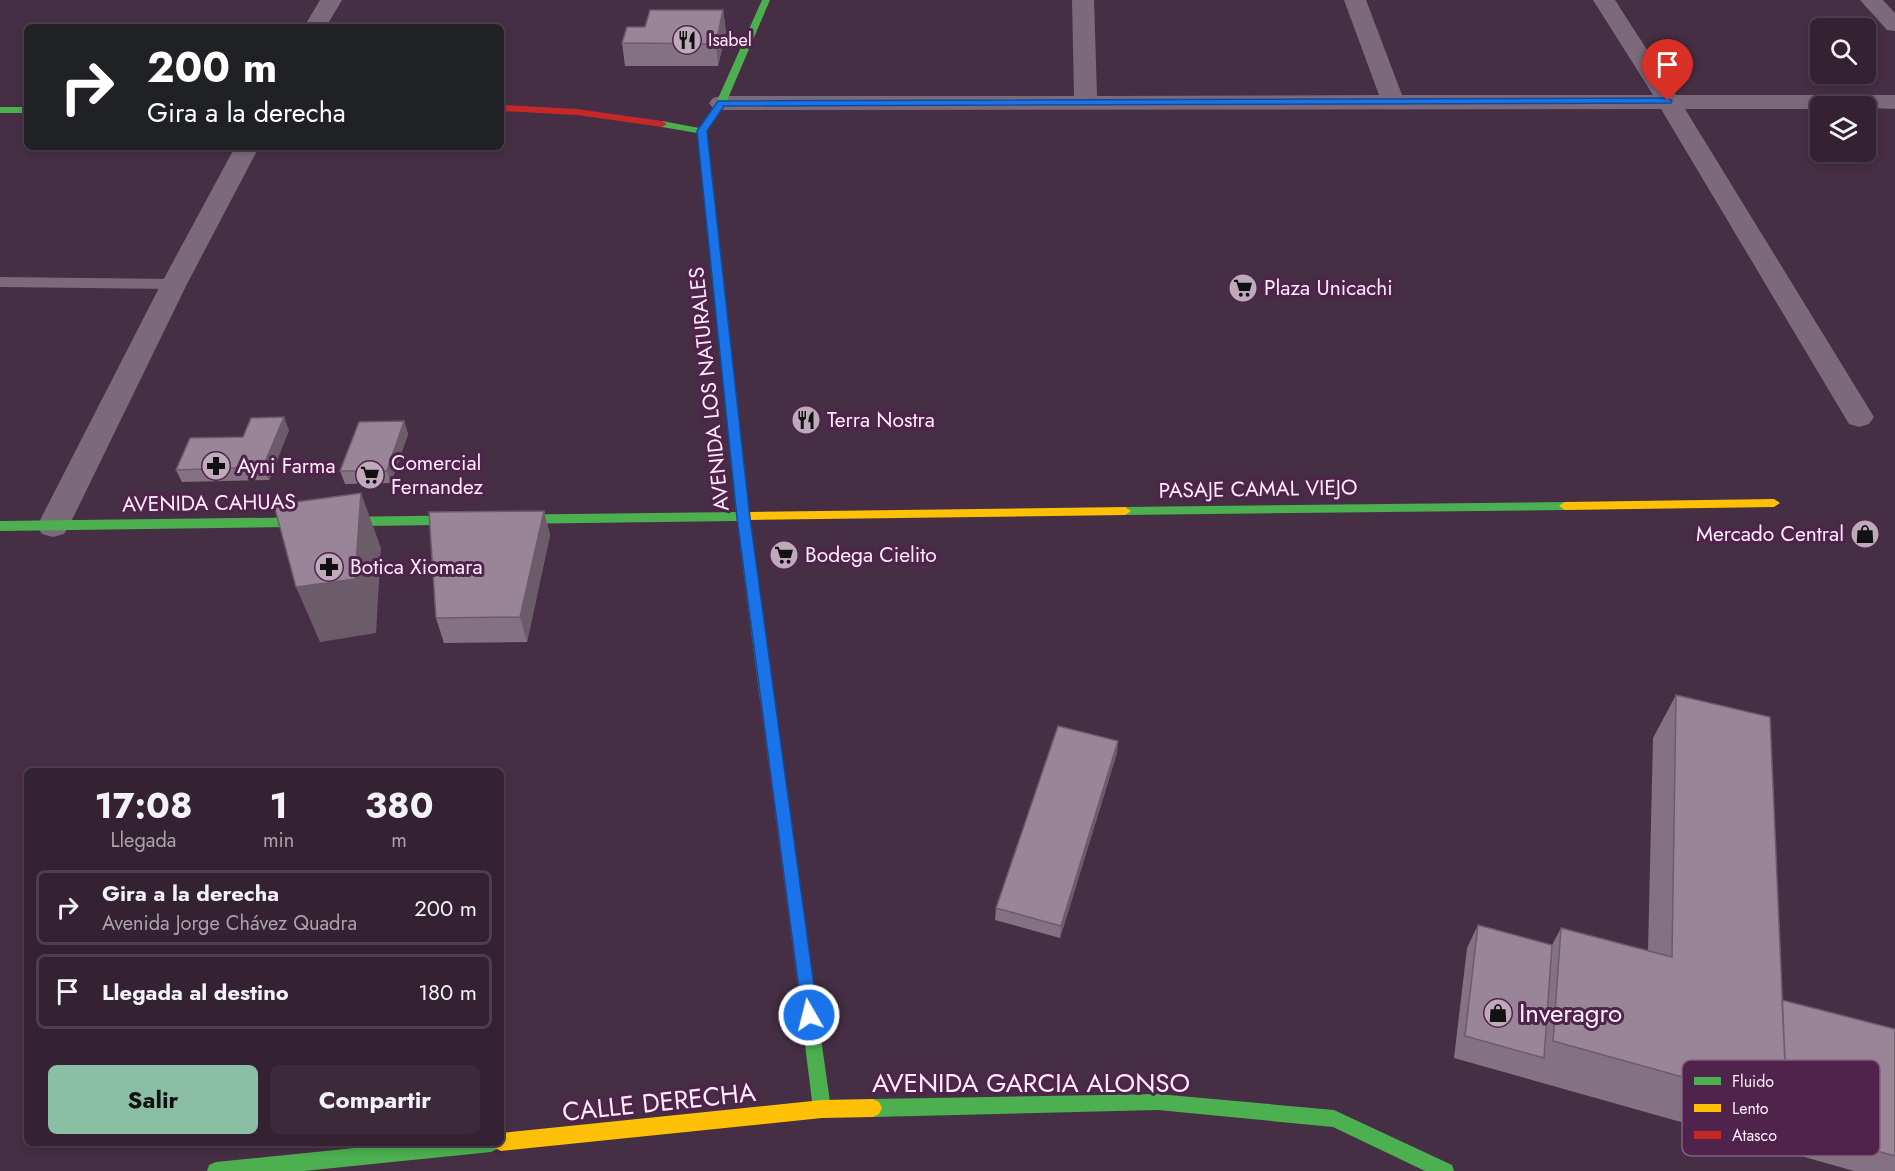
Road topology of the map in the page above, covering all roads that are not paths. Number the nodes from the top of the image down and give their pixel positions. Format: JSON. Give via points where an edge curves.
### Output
{"nodes":[{"id":1,"x":331,"y":0,"type":"edge"},
{"id":2,"x":766,"y":0,"type":"edge"},
{"id":3,"x":1083,"y":0,"type":"edge"},
{"id":4,"x":1355,"y":0,"type":"edge"},
{"id":5,"x":1604,"y":0,"type":"edge"},
{"id":6,"x":1871,"y":0,"type":"edge"},
{"id":7,"x":317,"y":24,"type":"edge"},
{"id":8,"x":1895,"y":25,"type":"edge"},
{"id":9,"x":1668,"y":101,"type":"junction"},
{"id":10,"x":1086,"y":102,"type":"junction"},
{"id":11,"x":1393,"y":102,"type":"junction"},
{"id":12,"x":1895,"y":102,"type":"edge"},
{"id":13,"x":721,"y":103,"type":"junction"},
{"id":14,"x":504,"y":108,"type":"edge"},
{"id":15,"x":0,"y":110,"type":"edge"},
{"id":16,"x":24,"y":110,"type":"edge"},
{"id":17,"x":702,"y":131,"type":"junction"},
{"id":18,"x":245,"y":150,"type":"edge"},
{"id":19,"x":0,"y":282,"type":"edge"},
{"id":20,"x":174,"y":284,"type":"junction"},
{"id":21,"x":1859,"y":417,"type":"dead end"},
{"id":22,"x":1774,"y":503,"type":"dead end"},
{"id":23,"x":743,"y":518,"type":"junction"},
{"id":24,"x":0,"y":526,"type":"edge"},
{"id":25,"x":53,"y":526,"type":"junction"},
{"id":26,"x":822,"y":1109,"type":"junction"},
{"id":27,"x":504,"y":1142,"type":"edge"},
{"id":28,"x":462,"y":1146,"type":"edge"},
{"id":29,"x":216,"y":1171,"type":"edge"},
{"id":30,"x":1445,"y":1171,"type":"edge"}],
"edges":[{"from":1,"to":7,"type":"street"},
{"from":2,"to":13,"type":"main road"},
{"from":3,"to":10,"type":"street"},
{"from":4,"to":11,"type":"street"},
{"from":5,"to":9,"type":"street"},
{"from":6,"to":8,"type":"street"},
{"from":9,"to":11,"type":"street"},
{"from":9,"to":12,"type":"street"},
{"from":9,"to":21,"type":"street"},
{"from":10,"to":11,"type":"street"},
{"from":10,"to":13,"type":"street"},
{"from":13,"to":17,"type":"main road"},
{"from":14,"to":17,"type":"main road","via":[[550,108],[643,119]]},
{"from":15,"to":16,"type":"main road"},
{"from":17,"to":23,"type":"main road","name":"AVENIDA LOS NATURALES"},
{"from":18,"to":20,"type":"street"},
{"from":19,"to":20,"type":"lane"},
{"from":20,"to":25,"type":"street"},
{"from":22,"to":23,"type":"main road","name":"PASAJE CAMAL VIEJO"},
{"from":23,"to":25,"type":"main road","name":"AVENIDA CAHUAS"},
{"from":23,"to":26,"type":"main road","name":"AVENIDA LOS NATURALES"},
{"from":24,"to":25,"type":"main road","name":"AVENIDA CAHUAS"},
{"from":26,"to":27,"type":"main road","name":"CALLE DERECHA"},
{"from":26,"to":30,"type":"main road","name":"AVENIDA GARCIA ALONSO","via":[[1158,1102],[1334,1119]]},
{"from":28,"to":29,"type":"main road"}]}
